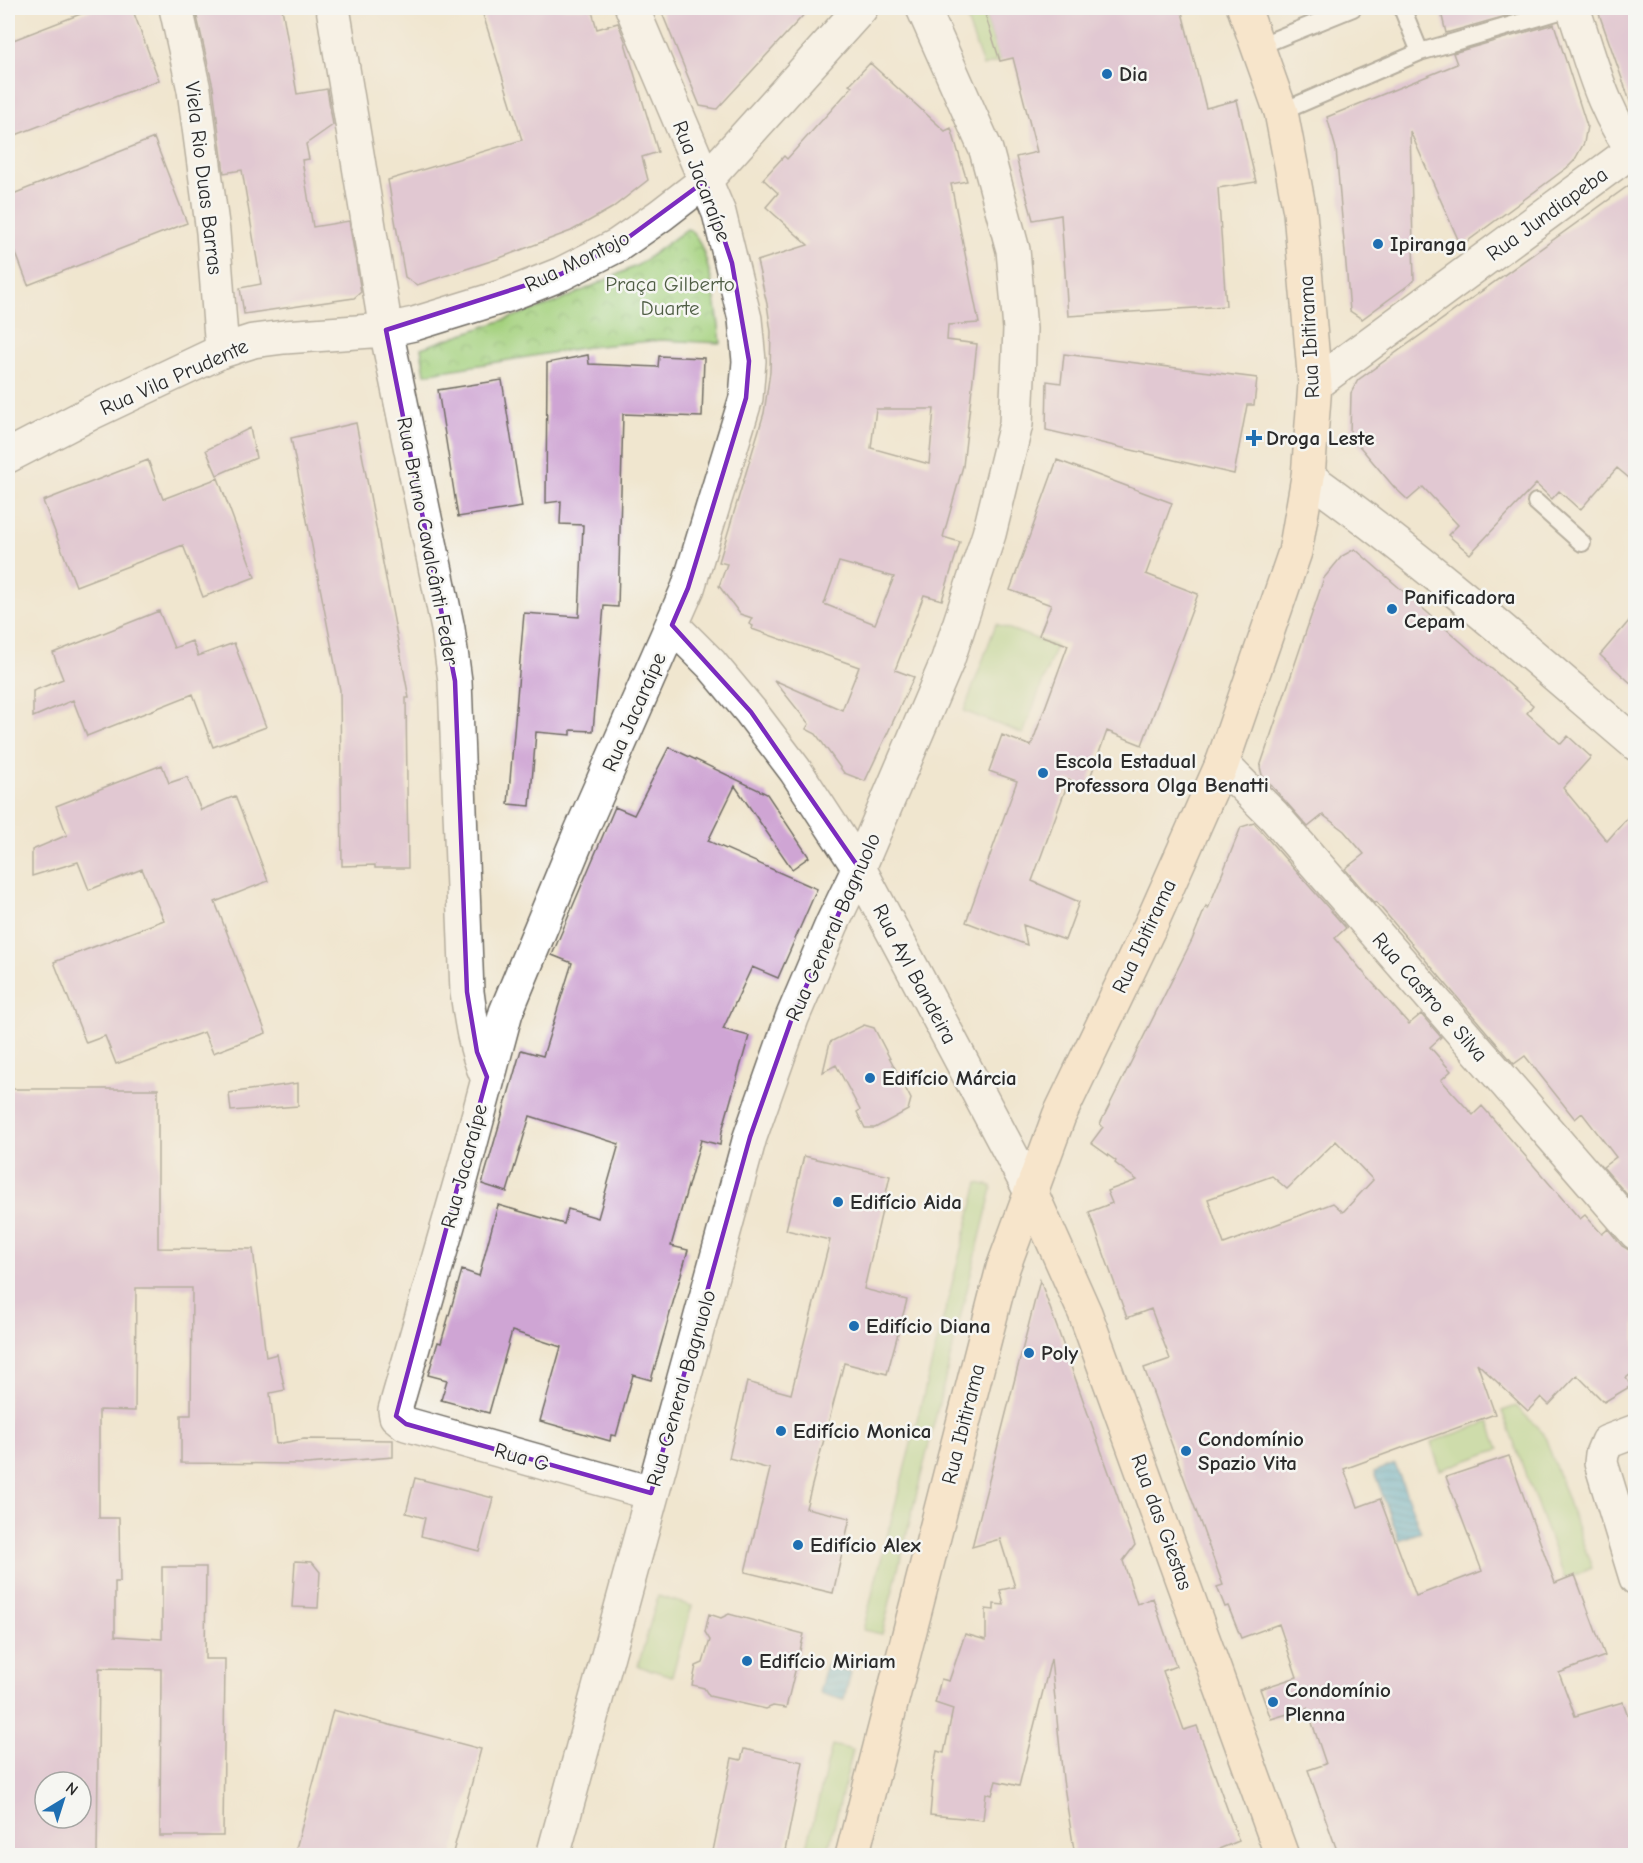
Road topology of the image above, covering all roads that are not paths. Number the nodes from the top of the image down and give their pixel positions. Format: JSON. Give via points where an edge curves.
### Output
{"nodes":[{"id":1,"x":176,"y":8,"type":"edge"},
{"id":2,"x":333,"y":8,"type":"edge"},
{"id":3,"x":632,"y":8,"type":"edge"},
{"id":4,"x":861,"y":8,"type":"edge"},
{"id":5,"x":923,"y":8,"type":"edge"},
{"id":6,"x":1244,"y":8,"type":"edge"},
{"id":7,"x":1353,"y":8,"type":"edge"},
{"id":8,"x":1402,"y":8,"type":"edge"},
{"id":9,"x":1572,"y":8,"type":"edge"},
{"id":10,"x":1258,"y":46,"type":"junction"},
{"id":11,"x":1420,"y":52,"type":"junction"},
{"id":12,"x":1281,"y":112,"type":"junction"},
{"id":13,"x":1634,"y":152,"type":"edge"},
{"id":14,"x":705,"y":181,"type":"junction"},
{"id":15,"x":386,"y":330,"type":"junction"},
{"id":16,"x":222,"y":351,"type":"junction"},
{"id":17,"x":1315,"y":384,"type":"junction"},
{"id":18,"x":8,"y":456,"type":"edge"},
{"id":19,"x":1308,"y":477,"type":"junction"},
{"id":20,"x":1536,"y":502,"type":"dead end"},
{"id":21,"x":1582,"y":543,"type":"dead end"},
{"id":22,"x":672,"y":625,"type":"junction"},
{"id":23,"x":1635,"y":744,"type":"edge"},
{"id":24,"x":1222,"y":764,"type":"junction"},
{"id":25,"x":859,"y":868,"type":"junction"},
{"id":26,"x":487,"y":1077,"type":"junction"},
{"id":27,"x":1031,"y":1192,"type":"junction"},
{"id":28,"x":1635,"y":1233,"type":"edge"},
{"id":29,"x":396,"y":1416,"type":"joint"},
{"id":30,"x":1635,"y":1431,"type":"edge"},
{"id":31,"x":651,"y":1493,"type":"junction"},
{"id":32,"x":1635,"y":1578,"type":"edge"},
{"id":33,"x":553,"y":1856,"type":"edge"},
{"id":34,"x":852,"y":1856,"type":"edge"},
{"id":35,"x":1282,"y":1856,"type":"edge"}],
"edges":[{"from":1,"to":16,"type":"street","name":"Viela Rio Duas Barras","via":[[194,90],[213,232]]},
{"from":2,"to":15,"type":"street","name":"Rua Bruno Cavalcânti Feder"},
{"from":3,"to":14,"type":"street","name":"Rua Jacaraípe"},
{"from":4,"to":14,"type":"street","name":"Rua Montojo"},
{"from":5,"to":25,"type":"street","name":"Rua General Bagnuolo","via":[[986,150],[1013,250],[1020,329],[1016,424],[989,534],[947,662]]},
{"from":6,"to":10,"type":"main road","name":"Rua Ibitirama"},
{"from":7,"to":10,"type":"lane"},
{"from":8,"to":11,"type":"lane"},
{"from":9,"to":11,"type":"lane"},
{"from":9,"to":13,"type":"street","name":"Rua Jundiapeba","via":[[1603,94]]},
{"from":10,"to":12,"type":"main road","name":"Rua Ibitirama"},
{"from":11,"to":12,"type":"lane"},
{"from":12,"to":17,"type":"main road","name":"Rua Ibitirama","via":[[1300,212]]},
{"from":13,"to":17,"type":"street","name":"Rua Jundiapeba"},
{"from":14,"to":15,"type":"street","name":"Rua Montojo","via":[[618,245],[561,274],[508,295]]},
{"from":14,"to":22,"type":"street","name":"Rua Jacaraípe","via":[[719,213],[745,319],[748,380],[746,398],[688,588]]},
{"from":15,"to":16,"type":"street","name":"Rua Vila Prudente","via":[[284,337]]},
{"from":15,"to":26,"type":"street","name":"Rua Bruno Cavalcânti Feder","via":[[448,628],[454,681],[467,992],[477,1052]]},
{"from":16,"to":18,"type":"street","name":"Rua Vila Prudente"},
{"from":17,"to":19,"type":"main road","name":"Rua Ibitirama"},
{"from":19,"to":23,"type":"street","via":[[1454,589]]},
{"from":19,"to":24,"type":"main road","name":"Rua Ibitirama","via":[[1295,552]]},
{"from":20,"to":21,"type":"lane"},
{"from":22,"to":25,"type":"street","name":"Rua Ayl Bandeira","via":[[751,712],[795,770]]},
{"from":22,"to":26,"type":"street","name":"Rua Jacaraípe","via":[[506,1012]]},
{"from":24,"to":27,"type":"main road","name":"Rua Ibitirama","via":[[1059,1116]]},
{"from":24,"to":28,"type":"street","name":"Rua Castro e Silva","via":[[1274,816]]},
{"from":25,"to":27,"type":"street","name":"Rua Ayl Bandeira"},
{"from":25,"to":31,"type":"street","name":"Rua General Bagnuolo","via":[[792,1018],[750,1137]]},
{"from":26,"to":29,"type":"street","name":"Rua Jacaraípe"},
{"from":27,"to":34,"type":"main road","name":"Rua Ibitirama","via":[[1003,1268]]},
{"from":27,"to":35,"type":"main road","name":"Rua das Giestas","via":[[1085,1313]]},
{"from":29,"to":31,"type":"street","name":"Rua G","via":[[406,1424]]},
{"from":30,"to":32,"type":"street","via":[[1607,1442],[1601,1463]]},
{"from":31,"to":33,"type":"street","name":"Rua General Bagnuolo"}]}
